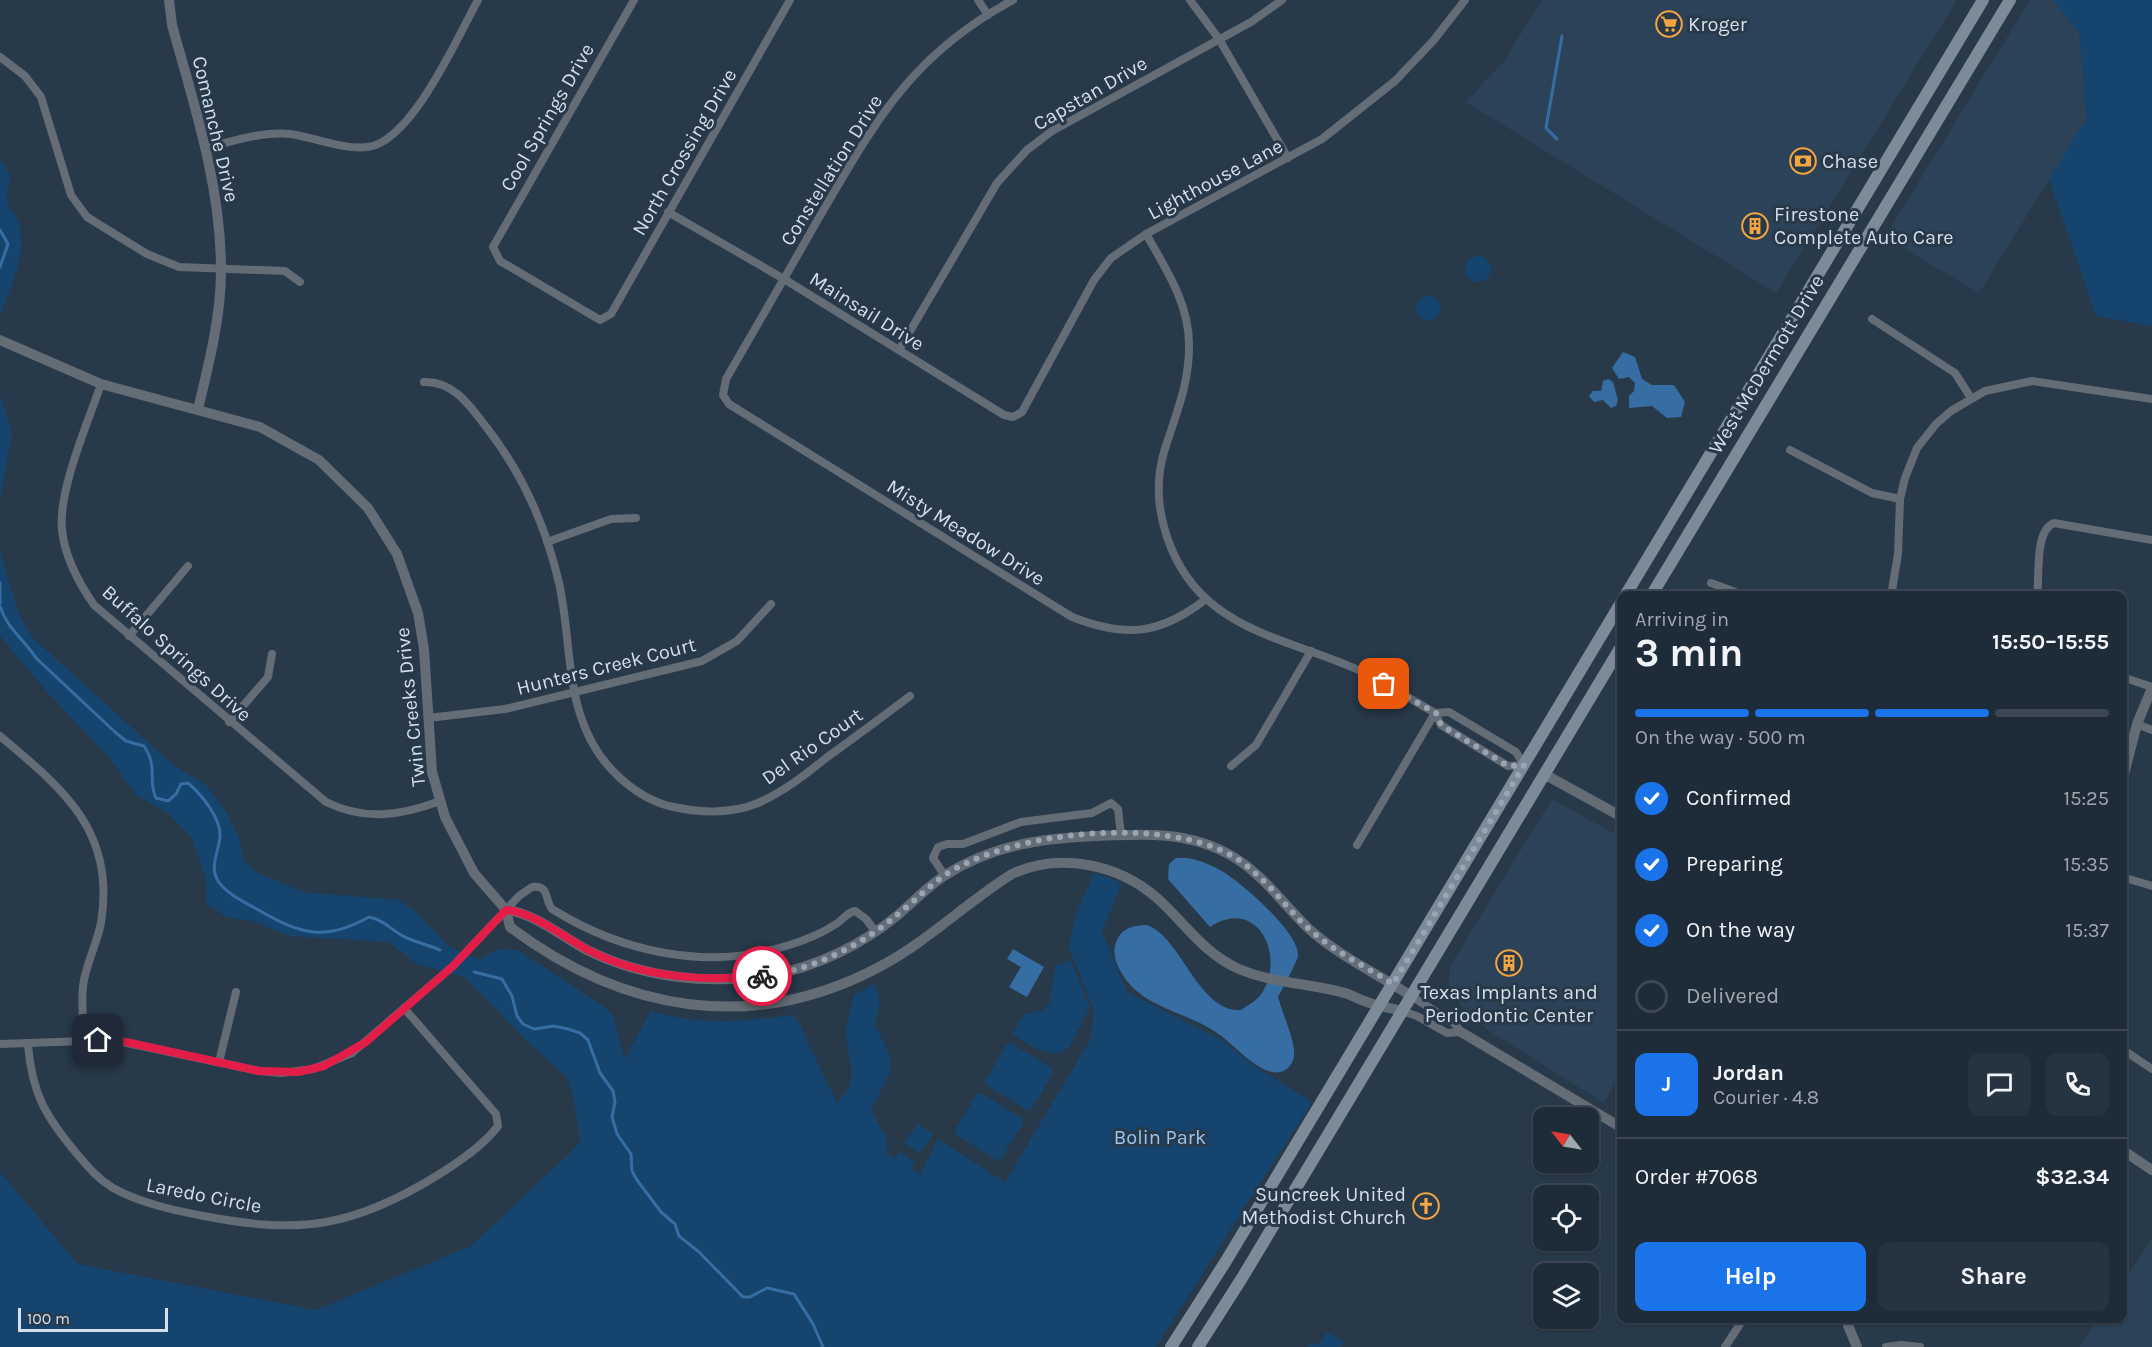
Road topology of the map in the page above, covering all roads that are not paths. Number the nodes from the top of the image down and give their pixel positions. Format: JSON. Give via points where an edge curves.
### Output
{"nodes":[{"id":1,"x":169,"y":0,"type":"edge"},
{"id":2,"x":478,"y":0,"type":"edge"},
{"id":3,"x":634,"y":0,"type":"edge"},
{"id":4,"x":790,"y":0,"type":"edge"},
{"id":5,"x":978,"y":0,"type":"edge"},
{"id":6,"x":1013,"y":0,"type":"edge"},
{"id":7,"x":1190,"y":0,"type":"edge"},
{"id":8,"x":1282,"y":0,"type":"edge"},
{"id":9,"x":1465,"y":0,"type":"edge"},
{"id":10,"x":1983,"y":0,"type":"edge"},
{"id":11,"x":2010,"y":0,"type":"edge"},
{"id":12,"x":988,"y":15,"type":"junction"},
{"id":13,"x":1219,"y":39,"type":"junction"},
{"id":14,"x":0,"y":57,"type":"edge"},
{"id":15,"x":1908,"y":122,"type":"junction"},
{"id":16,"x":1927,"y":134,"type":"junction"},
{"id":17,"x":206,"y":148,"type":"junction"},
{"id":18,"x":1288,"y":158,"type":"junction"},
{"id":19,"x":668,"y":212,"type":"junction"},
{"id":20,"x":1146,"y":234,"type":"junction"},
{"id":21,"x":221,"y":270,"type":"junction"},
{"id":22,"x":784,"y":279,"type":"junction"},
{"id":23,"x":300,"y":282,"type":"dead end"},
{"id":24,"x":1872,"y":319,"type":"dead end"},
{"id":25,"x":605,"y":320,"type":"joint"},
{"id":26,"x":0,"y":340,"type":"edge"},
{"id":27,"x":899,"y":350,"type":"junction"},
{"id":28,"x":424,"y":382,"type":"dead end"},
{"id":29,"x":101,"y":384,"type":"junction"},
{"id":30,"x":723,"y":395,"type":"joint"},
{"id":31,"x":1971,"y":398,"type":"junction"},
{"id":32,"x":2152,"y":399,"type":"edge"},
{"id":33,"x":198,"y":409,"type":"junction"},
{"id":34,"x":1018,"y":416,"type":"joint"},
{"id":35,"x":1790,"y":450,"type":"dead end"},
{"id":36,"x":1900,"y":499,"type":"junction"},
{"id":37,"x":636,"y":518,"type":"dead end"},
{"id":38,"x":2152,"y":540,"type":"edge"},
{"id":39,"x":547,"y":542,"type":"junction"},
{"id":40,"x":188,"y":566,"type":"dead end"},
{"id":41,"x":1711,"y":583,"type":"dead end"},
{"id":42,"x":1627,"y":591,"type":"edge"},
{"id":43,"x":1654,"y":591,"type":"edge"},
{"id":44,"x":1733,"y":591,"type":"edge"},
{"id":45,"x":1892,"y":591,"type":"edge"},
{"id":46,"x":2037,"y":591,"type":"edge"},
{"id":47,"x":1206,"y":599,"type":"junction"},
{"id":48,"x":771,"y":604,"type":"dead end"},
{"id":49,"x":1617,"y":609,"type":"edge"},
{"id":50,"x":129,"y":636,"type":"junction"},
{"id":51,"x":1311,"y":651,"type":"junction"},
{"id":52,"x":1617,"y":653,"type":"edge"},
{"id":53,"x":272,"y":654,"type":"dead end"},
{"id":54,"x":2127,"y":679,"type":"edge"},
{"id":55,"x":2152,"y":687,"type":"edge"},
{"id":56,"x":574,"y":692,"type":"junction"},
{"id":57,"x":910,"y":696,"type":"dead end"},
{"id":58,"x":1436,"y":713,"type":"junction"},
{"id":59,"x":428,"y":718,"type":"junction"},
{"id":60,"x":229,"y":722,"type":"junction"},
{"id":61,"x":2137,"y":724,"type":"junction"},
{"id":62,"x":2152,"y":730,"type":"edge"},
{"id":63,"x":0,"y":736,"type":"edge"},
{"id":64,"x":2127,"y":763,"type":"edge"},
{"id":65,"x":1524,"y":765,"type":"junction"},
{"id":66,"x":1231,"y":766,"type":"dead end"},
{"id":67,"x":1544,"y":774,"type":"junction"},
{"id":68,"x":440,"y":801,"type":"junction"},
{"id":69,"x":1617,"y":814,"type":"edge"},
{"id":70,"x":1121,"y":835,"type":"junction"},
{"id":71,"x":1357,"y":845,"type":"dead end"},
{"id":72,"x":945,"y":876,"type":"junction"},
{"id":73,"x":2127,"y":878,"type":"edge"},
{"id":74,"x":2152,"y":886,"type":"edge"},
{"id":75,"x":506,"y":910,"type":"junction"},
{"id":76,"x":875,"y":931,"type":"junction"},
{"id":77,"x":1393,"y":984,"type":"junction"},
{"id":78,"x":236,"y":992,"type":"dead end"},
{"id":79,"x":1411,"y":996,"type":"junction"},
{"id":80,"x":1380,"y":1005,"type":"junction"},
{"id":81,"x":404,"y":1008,"type":"junction"},
{"id":82,"x":1402,"y":1011,"type":"junction"},
{"id":83,"x":1461,"y":1032,"type":"junction"},
{"id":84,"x":84,"y":1040,"type":"junction"},
{"id":85,"x":0,"y":1044,"type":"edge"},
{"id":86,"x":28,"y":1045,"type":"junction"},
{"id":87,"x":2127,"y":1052,"type":"edge"},
{"id":88,"x":219,"y":1062,"type":"junction"},
{"id":89,"x":2152,"y":1069,"type":"edge"},
{"id":90,"x":1617,"y":1125,"type":"edge"},
{"id":91,"x":2127,"y":1153,"type":"edge"},
{"id":92,"x":2152,"y":1170,"type":"edge"},
{"id":93,"x":1741,"y":1323,"type":"edge"},
{"id":94,"x":1847,"y":1323,"type":"edge"},
{"id":95,"x":1171,"y":1347,"type":"edge"},
{"id":96,"x":1198,"y":1347,"type":"edge"},
{"id":97,"x":1725,"y":1347,"type":"edge"},
{"id":98,"x":1857,"y":1347,"type":"edge"},
{"id":99,"x":1886,"y":1347,"type":"edge"},
{"id":100,"x":1920,"y":1347,"type":"edge"}],
"edges":[{"from":1,"to":17,"type":"street","name":"Comanche Drive","via":[[172,25]]},
{"from":2,"to":17,"type":"street","via":[[416,111],[383,142],[368,147],[350,146],[273,134]]},
{"from":3,"to":25,"type":"street","name":"Cool Springs Drive","via":[[495,242],[494,252],[500,261],[596,320]]},
{"from":4,"to":19,"type":"street","name":"North Crossing Drive"},
{"from":5,"to":12,"type":"street"},
{"from":6,"to":12,"type":"street","name":"Constellation Drive"},
{"from":7,"to":13,"type":"street"},
{"from":8,"to":13,"type":"street","name":"Capstan Drive"},
{"from":9,"to":18,"type":"street","name":"Lighthouse Lane","via":[[1395,81],[1322,139]]},
{"from":10,"to":15,"type":"main road","name":"West McDermott Drive"},
{"from":11,"to":16,"type":"main road","name":"West McDermott Drive"},
{"from":12,"to":22,"type":"street","name":"Constellation Drive","via":[[925,63],[877,120]]},
{"from":13,"to":18,"type":"street"},
{"from":13,"to":27,"type":"street","name":"Capstan Drive","via":[[1052,131],[1027,150],[997,183]]},
{"from":14,"to":21,"type":"street","via":[[25,76],[41,97],[71,195],[81,212],[169,264]]},
{"from":15,"to":16,"type":"main road"},
{"from":15,"to":42,"type":"main road","name":"West McDermott Drive"},
{"from":16,"to":43,"type":"main road","name":"West McDermott Drive"},
{"from":17,"to":21,"type":"street","name":"Comanche Drive","via":[[219,222]]},
{"from":18,"to":20,"type":"street","name":"Lighthouse Lane"},
{"from":19,"to":22,"type":"street","name":"Mainsail Drive"},
{"from":19,"to":25,"type":"street","name":"North Crossing Drive"},
{"from":20,"to":34,"type":"street","name":"Lighthouse Lane","via":[[1121,249],[1105,265]]},
{"from":20,"to":47,"type":"street","via":[[1175,287],[1184,311],[1189,345],[1186,387],[1161,468],[1162,519],[1183,570]]},
{"from":21,"to":23,"type":"street","via":[[285,271]]},
{"from":21,"to":33,"type":"street","name":"Comanche Drive","via":[[215,330]]},
{"from":22,"to":27,"type":"street","name":"Mainsail Drive"},
{"from":22,"to":30,"type":"street","name":"Constellation Drive","via":[[726,379]]},
{"from":24,"to":31,"type":"street","via":[[1954,373]]},
{"from":26,"to":29,"type":"street","name":"Twin Creeks Drive"},
{"from":27,"to":34,"type":"street","name":"Mainsail Drive","via":[[1004,415]]},
{"from":28,"to":39,"type":"street","name":"Del Rio Court","via":[[437,382],[455,391],[477,416],[514,468]]},
{"from":29,"to":33,"type":"street","name":"Twin Creeks Drive"},
{"from":29,"to":50,"type":"street","name":"Buffalo Springs Drive","via":[[68,483],[62,529],[78,583],[94,605]]},
{"from":30,"to":47,"type":"street","name":"Misty Meadow Drive","via":[[729,404],[1072,617],[1097,627],[1140,630],[1184,617]]},
{"from":31,"to":32,"type":"street","via":[[2010,384],[2032,381]]},
{"from":31,"to":36,"type":"street","via":[[1936,424],[1917,448]]},
{"from":33,"to":59,"type":"street","name":"Twin Creeks Drive","via":[[260,427],[306,451],[345,483],[378,521],[404,570],[418,613]]},
{"from":35,"to":36,"type":"street","via":[[1872,493]]},
{"from":36,"to":45,"type":"street"},
{"from":37,"to":39,"type":"street","via":[[611,519]]},
{"from":38,"to":46,"type":"street","via":[[2049,525],[2041,537]]},
{"from":39,"to":56,"type":"street","name":"Del Rio Court","via":[[564,610]]},
{"from":40,"to":50,"type":"street"},
{"from":41,"to":44,"type":"street"},
{"from":47,"to":51,"type":"street","via":[[1230,618]]},
{"from":48,"to":56,"type":"street","name":"Hunters Creek Court","via":[[737,641],[702,661]]},
{"from":49,"to":65,"type":"main road"},
{"from":50,"to":60,"type":"street","name":"Buffalo Springs Drive"},
{"from":51,"to":58,"type":"street","via":[[1365,673]]},
{"from":51,"to":66,"type":"street","via":[[1256,745]]},
{"from":52,"to":67,"type":"main road"},
{"from":53,"to":60,"type":"street","via":[[268,677]]},
{"from":54,"to":55,"type":"street"},
{"from":55,"to":61,"type":"street"},
{"from":56,"to":57,"type":"street","name":"Del Rio Court","via":[[590,741],[622,780],[665,804],[709,812],[744,807],[787,787]]},
{"from":56,"to":59,"type":"street","name":"Hunters Creek Court","via":[[486,713]]},
{"from":58,"to":65,"type":"street","via":[[1449,712],[1516,752]]},
{"from":58,"to":65,"type":"street","via":[[1441,725],[1508,766]]},
{"from":58,"to":71,"type":"street"},
{"from":59,"to":68,"type":"street","name":"Twin Creeks Drive","via":[[432,772]]},
{"from":60,"to":68,"type":"street","name":"Buffalo Springs Drive","via":[[310,790],[339,808],[360,814],[391,815]]},
{"from":61,"to":62,"type":"street"},
{"from":61,"to":64,"type":"street"},
{"from":63,"to":84,"type":"street","via":[[68,796],[97,850],[103,903],[97,942],[83,984]]},
{"from":65,"to":67,"type":"main road"},
{"from":65,"to":77,"type":"main road"},
{"from":67,"to":69,"type":"street"},
{"from":67,"to":79,"type":"main road"},
{"from":68,"to":75,"type":"street","name":"Twin Creeks Drive","via":[[474,873]]},
{"from":70,"to":72,"type":"street","via":[[1033,840],[996,851]]},
{"from":70,"to":72,"type":"street","via":[[1118,809],[1111,803],[1086,814],[1021,822],[963,844],[938,847],[933,858]]},
{"from":70,"to":77,"type":"street","via":[[1174,836],[1224,852],[1257,874],[1319,938]]},
{"from":72,"to":76,"type":"street"},
{"from":73,"to":74,"type":"street"},
{"from":75,"to":76,"type":"street","via":[[520,911],[618,964],[703,979],[762,976],[791,970],[829,957]]},
{"from":75,"to":76,"type":"street","via":[[525,891],[538,886],[548,893],[552,909],[598,934],[657,952],[701,957],[732,956],[785,946],[816,935],[855,911]]},
{"from":75,"to":80,"type":"street","name":"Twin Creeks Drive","via":[[510,927],[540,949],[598,981],[673,1002],[749,1006],[800,998],[870,972],[1019,871],[1044,865],[1080,864],[1107,869],[1133,881],[1155,897],[1208,950],[1230,964],[1258,976],[1342,992]]},
{"from":75,"to":81,"type":"street","via":[[453,966]]},
{"from":77,"to":79,"type":"street"},
{"from":77,"to":80,"type":"main road"},
{"from":78,"to":88,"type":"street"},
{"from":79,"to":82,"type":"main road"},
{"from":79,"to":83,"type":"street","via":[[1454,1023]]},
{"from":80,"to":82,"type":"street","name":"Twin Creeks Drive"},
{"from":80,"to":95,"type":"main road"},
{"from":81,"to":86,"type":"street","name":"Laredo Circle","via":[[496,1114],[498,1126],[454,1165],[396,1199],[327,1222],[296,1225],[230,1221],[134,1198],[112,1187],[94,1174],[45,1114],[34,1088]]},
{"from":81,"to":88,"type":"street","via":[[352,1053],[313,1069],[281,1073]]},
{"from":82,"to":83,"type":"street","via":[[1447,1033]]},
{"from":82,"to":96,"type":"main road"},
{"from":83,"to":90,"type":"street"},
{"from":84,"to":86,"type":"street"},
{"from":84,"to":88,"type":"street","via":[[126,1042]]},
{"from":85,"to":86,"type":"street"},
{"from":87,"to":89,"type":"street"},
{"from":91,"to":92,"type":"street"},
{"from":93,"to":97,"type":"street"},
{"from":94,"to":98,"type":"street"},
{"from":99,"to":100,"type":"street"}]}
